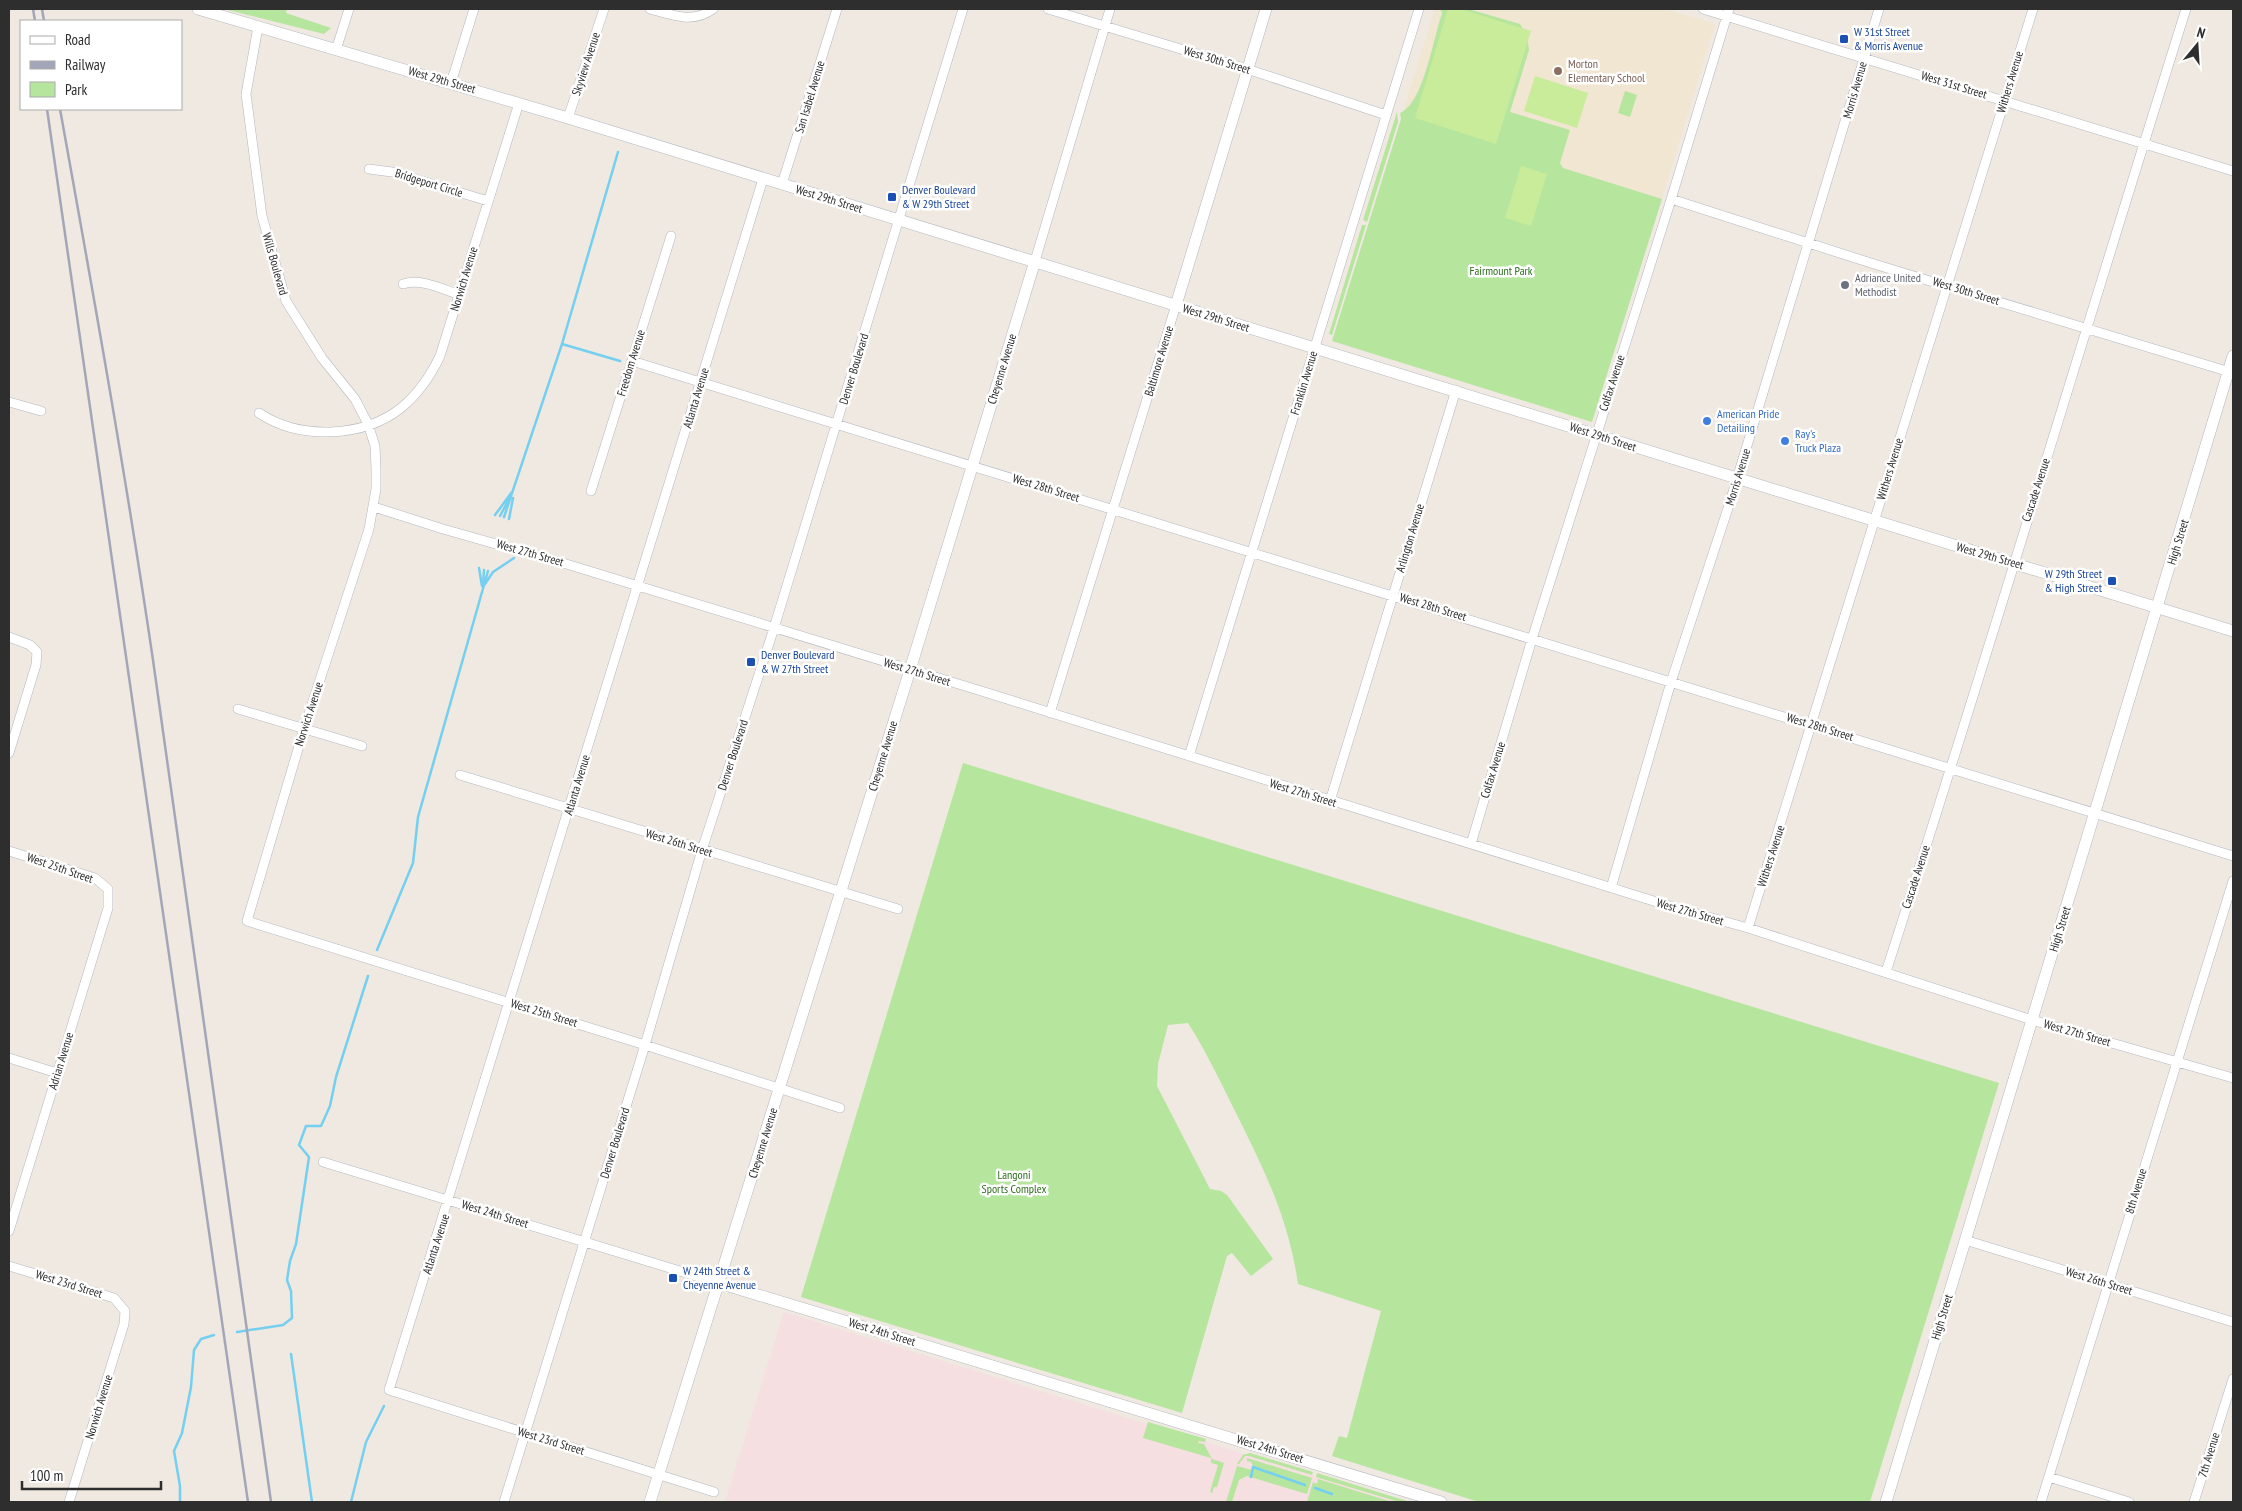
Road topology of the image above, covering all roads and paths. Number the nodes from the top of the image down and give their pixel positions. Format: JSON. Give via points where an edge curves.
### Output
{"nodes":[{"id":1,"x":198,"y":9,"type":"edge"},
{"id":2,"x":349,"y":9,"type":"edge"},
{"id":3,"x":474,"y":9,"type":"edge"},
{"id":4,"x":604,"y":9,"type":"edge"},
{"id":5,"x":650,"y":9,"type":"edge"},
{"id":6,"x":713,"y":9,"type":"edge"},
{"id":7,"x":837,"y":9,"type":"edge"},
{"id":8,"x":963,"y":9,"type":"edge"},
{"id":9,"x":1048,"y":9,"type":"edge"},
{"id":10,"x":1110,"y":9,"type":"edge"},
{"id":11,"x":1266,"y":9,"type":"edge"},
{"id":12,"x":1419,"y":9,"type":"edge"},
{"id":13,"x":1704,"y":9,"type":"edge"},
{"id":14,"x":1879,"y":9,"type":"edge"},
{"id":15,"x":2032,"y":9,"type":"edge"},
{"id":16,"x":2186,"y":9,"type":"edge"},
{"id":17,"x":1728,"y":12,"type":"edge"},
{"id":18,"x":1104,"y":26,"type":"junction"},
{"id":19,"x":258,"y":27,"type":"junction"},
{"id":20,"x":336,"y":50,"type":"junction"},
{"id":21,"x":1864,"y":58,"type":"junction"},
{"id":22,"x":1247,"y":69,"type":"junction"},
{"id":23,"x":451,"y":83,"type":"junction"},
{"id":24,"x":2004,"y":101,"type":"junction"},
{"id":25,"x":519,"y":104,"type":"junction"},
{"id":26,"x":1386,"y":115,"type":"junction"},
{"id":27,"x":568,"y":118,"type":"junction"},
{"id":28,"x":2144,"y":144,"type":"junction"},
{"id":29,"x":369,"y":169,"type":"dead end"},
{"id":30,"x":2233,"y":171,"type":"edge"},
{"id":31,"x":763,"y":179,"type":"junction"},
{"id":32,"x":782,"y":184,"type":"junction"},
{"id":33,"x":1671,"y":199,"type":"junction"},
{"id":34,"x":488,"y":201,"type":"junction"},
{"id":35,"x":900,"y":220,"type":"junction"},
{"id":36,"x":671,"y":236,"type":"dead end"},
{"id":37,"x":1809,"y":243,"type":"junction"},
{"id":38,"x":1035,"y":261,"type":"junction"},
{"id":39,"x":403,"y":284,"type":"dead end"},
{"id":40,"x":1947,"y":285,"type":"junction"},
{"id":41,"x":460,"y":294,"type":"junction"},
{"id":42,"x":1176,"y":305,"type":"junction"},
{"id":43,"x":2087,"y":329,"type":"junction"},
{"id":44,"x":1315,"y":348,"type":"junction"},
{"id":45,"x":2233,"y":356,"type":"edge"},
{"id":46,"x":632,"y":361,"type":"junction"},
{"id":47,"x":2231,"y":372,"type":"edge"},
{"id":48,"x":700,"y":382,"type":"junction"},
{"id":49,"x":1456,"y":390,"type":"junction"},
{"id":50,"x":9,"y":402,"type":"edge"},
{"id":51,"x":41,"y":411,"type":"dead end"},
{"id":52,"x":259,"y":413,"type":"dead end"},
{"id":53,"x":368,"y":424,"type":"junction"},
{"id":54,"x":837,"y":424,"type":"junction"},
{"id":55,"x":1596,"y":434,"type":"junction"},
{"id":56,"x":972,"y":466,"type":"junction"},
{"id":57,"x":1737,"y":480,"type":"junction"},
{"id":58,"x":591,"y":490,"type":"dead end"},
{"id":59,"x":374,"y":507,"type":"junction"},
{"id":60,"x":1113,"y":508,"type":"junction"},
{"id":61,"x":1874,"y":520,"type":"junction"},
{"id":62,"x":1253,"y":552,"type":"junction"},
{"id":63,"x":2013,"y":562,"type":"junction"},
{"id":64,"x":638,"y":586,"type":"junction"},
{"id":65,"x":1392,"y":595,"type":"junction"},
{"id":66,"x":2158,"y":608,"type":"junction"},
{"id":67,"x":774,"y":628,"type":"junction"},
{"id":68,"x":2233,"y":631,"type":"edge"},
{"id":69,"x":9,"y":637,"type":"edge"},
{"id":70,"x":1532,"y":639,"type":"junction"},
{"id":71,"x":910,"y":670,"type":"junction"},
{"id":72,"x":1671,"y":682,"type":"junction"},
{"id":73,"x":238,"y":709,"type":"dead end"},
{"id":74,"x":1050,"y":713,"type":"junction"},
{"id":75,"x":1812,"y":725,"type":"junction"},
{"id":76,"x":304,"y":729,"type":"junction"},
{"id":77,"x":362,"y":746,"type":"dead end"},
{"id":78,"x":9,"y":753,"type":"edge"},
{"id":79,"x":1189,"y":756,"type":"junction"},
{"id":80,"x":1952,"y":768,"type":"junction"},
{"id":81,"x":460,"y":774,"type":"dead end"},
{"id":82,"x":1330,"y":801,"type":"junction"},
{"id":83,"x":570,"y":808,"type":"junction"},
{"id":84,"x":2096,"y":814,"type":"junction"},
{"id":85,"x":1471,"y":844,"type":"junction"},
{"id":86,"x":702,"y":850,"type":"junction"},
{"id":87,"x":9,"y":851,"type":"edge"},
{"id":88,"x":2233,"y":856,"type":"edge"},
{"id":89,"x":2233,"y":881,"type":"edge"},
{"id":90,"x":1611,"y":888,"type":"junction"},
{"id":91,"x":108,"y":889,"type":"joint"},
{"id":92,"x":840,"y":892,"type":"junction"},
{"id":93,"x":898,"y":909,"type":"dead end"},
{"id":94,"x":247,"y":921,"type":"joint"},
{"id":95,"x":1748,"y":928,"type":"junction"},
{"id":96,"x":1886,"y":972,"type":"junction"},
{"id":97,"x":508,"y":1002,"type":"junction"},
{"id":98,"x":2032,"y":1020,"type":"junction"},
{"id":99,"x":645,"y":1045,"type":"junction"},
{"id":100,"x":9,"y":1058,"type":"edge"},
{"id":101,"x":2177,"y":1061,"type":"junction"},
{"id":102,"x":57,"y":1073,"type":"junction"},
{"id":103,"x":2233,"y":1078,"type":"edge"},
{"id":104,"x":780,"y":1089,"type":"junction"},
{"id":105,"x":840,"y":1108,"type":"dead end"},
{"id":106,"x":323,"y":1162,"type":"dead end"},
{"id":107,"x":450,"y":1200,"type":"junction"},
{"id":108,"x":9,"y":1231,"type":"edge"},
{"id":109,"x":1965,"y":1240,"type":"junction"},
{"id":110,"x":584,"y":1242,"type":"junction"},
{"id":111,"x":9,"y":1266,"type":"edge"},
{"id":112,"x":719,"y":1283,"type":"junction"},
{"id":113,"x":2108,"y":1284,"type":"junction"},
{"id":114,"x":125,"y":1311,"type":"joint"},
{"id":115,"x":2233,"y":1322,"type":"edge"},
{"id":116,"x":2233,"y":1379,"type":"edge"},
{"id":117,"x":389,"y":1390,"type":"joint"},
{"id":118,"x":526,"y":1434,"type":"junction"},
{"id":119,"x":1895,"y":1472,"type":"junction"},
{"id":120,"x":659,"y":1474,"type":"junction"},
{"id":121,"x":2049,"y":1477,"type":"junction"},
{"id":122,"x":714,"y":1492,"type":"dead end"},
{"id":123,"x":70,"y":1502,"type":"edge"},
{"id":124,"x":504,"y":1502,"type":"edge"},
{"id":125,"x":650,"y":1502,"type":"edge"},
{"id":126,"x":1441,"y":1502,"type":"edge"},
{"id":127,"x":1885,"y":1502,"type":"edge"},
{"id":128,"x":1895,"y":1502,"type":"edge"},
{"id":129,"x":2041,"y":1502,"type":"edge"},
{"id":130,"x":2129,"y":1502,"type":"edge"},
{"id":131,"x":2194,"y":1502,"type":"edge"}],
"edges":[{"from":1,"to":19,"type":"street","name":"West 29th Street"},
{"from":2,"to":20,"type":"street"},
{"from":3,"to":23,"type":"street"},
{"from":4,"to":27,"type":"street","name":"Skyview Avenue"},
{"from":5,"to":6,"type":"street","via":[[686,18],[697,17]]},
{"from":7,"to":32,"type":"street","name":"San Isabel Avenue"},
{"from":8,"to":35,"type":"street","name":"Denver Boulevard"},
{"from":9,"to":18,"type":"street","name":"West 30th Street"},
{"from":10,"to":18,"type":"street","name":"Cheyenne Avenue"},
{"from":11,"to":22,"type":"street","name":"Baltimore Avenue"},
{"from":12,"to":26,"type":"street","name":"Franklin Avenue"},
{"from":13,"to":17,"type":"street","name":"West 31st Street"},
{"from":14,"to":21,"type":"street","name":"Morris Avenue"},
{"from":15,"to":24,"type":"street","name":"Withers Avenue"},
{"from":16,"to":28,"type":"street","name":"Cascade Avenue"},
{"from":17,"to":21,"type":"street","name":"West 31st Street"},
{"from":17,"to":33,"type":"street","name":"Colfax Avenue"},
{"from":18,"to":22,"type":"street","name":"West 30th Street"},
{"from":18,"to":38,"type":"street","name":"Cheyenne Avenue"},
{"from":19,"to":20,"type":"street","name":"West 29th Street"},
{"from":19,"to":53,"type":"street","name":"Wills Boulevard","via":[[246,94],[267,235],[286,301],[322,358],[355,399]]},
{"from":20,"to":23,"type":"street","name":"West 29th Street"},
{"from":21,"to":24,"type":"street","name":"West 31st Street"},
{"from":21,"to":37,"type":"street","name":"Morris Avenue"},
{"from":22,"to":26,"type":"street","name":"West 30th Street"},
{"from":22,"to":42,"type":"street","name":"Baltimore Avenue"},
{"from":23,"to":25,"type":"street","name":"West 29th Street"},
{"from":24,"to":28,"type":"street","name":"West 31st Street"},
{"from":24,"to":40,"type":"street","name":"Withers Avenue"},
{"from":25,"to":27,"type":"street","name":"West 29th Street"},
{"from":25,"to":34,"type":"street","name":"Norwich Avenue"},
{"from":26,"to":44,"type":"street","name":"Franklin Avenue"},
{"from":27,"to":31,"type":"street","name":"West 29th Street"},
{"from":28,"to":30,"type":"street","name":"West 31st Street"},
{"from":28,"to":43,"type":"street","name":"Cascade Avenue"},
{"from":29,"to":34,"type":"street","name":"Bridgeport Circle","via":[[392,172]]},
{"from":31,"to":32,"type":"street","name":"West 29th Street"},
{"from":31,"to":48,"type":"street","name":"Atlanta Avenue"},
{"from":32,"to":35,"type":"street","name":"West 29th Street"},
{"from":33,"to":37,"type":"street","name":"West 30th Street"},
{"from":33,"to":55,"type":"street","name":"Colfax Avenue"},
{"from":34,"to":41,"type":"street","name":"Norwich Avenue"},
{"from":35,"to":38,"type":"street","name":"West 29th Street"},
{"from":35,"to":54,"type":"street","name":"Denver Boulevard"},
{"from":36,"to":46,"type":"street","name":"Freedom Avenue"},
{"from":37,"to":40,"type":"street","name":"West 30th Street"},
{"from":37,"to":57,"type":"street","name":"Morris Avenue"},
{"from":38,"to":42,"type":"street","name":"West 29th Street"},
{"from":38,"to":56,"type":"street","name":"Cheyenne Avenue"},
{"from":39,"to":41,"type":"street","via":[[420,282]]},
{"from":40,"to":43,"type":"street","name":"West 30th Street"},
{"from":40,"to":61,"type":"street","name":"Withers Avenue"},
{"from":41,"to":53,"type":"street","name":"Norwich Avenue","via":[[440,356],[423,385],[401,408]]},
{"from":42,"to":44,"type":"street","name":"West 29th Street"},
{"from":42,"to":60,"type":"street","name":"Baltimore Avenue"},
{"from":43,"to":47,"type":"street","name":"West 30th Street"},
{"from":43,"to":63,"type":"street","name":"Cascade Avenue"},
{"from":44,"to":49,"type":"street","name":"West 29th Street"},
{"from":44,"to":62,"type":"street","name":"Franklin Avenue"},
{"from":45,"to":47,"type":"street","name":"High Street"},
{"from":46,"to":48,"type":"street","name":"West 28th Street"},
{"from":46,"to":58,"type":"street","name":"Freedom Avenue"},
{"from":47,"to":66,"type":"street","name":"High Street"},
{"from":48,"to":54,"type":"street","name":"West 28th Street"},
{"from":48,"to":64,"type":"street","name":"Atlanta Avenue"},
{"from":49,"to":55,"type":"street","name":"West 29th Street"},
{"from":49,"to":65,"type":"street","name":"Arlington Avenue"},
{"from":50,"to":51,"type":"street"},
{"from":52,"to":53,"type":"street","name":"Norwich Avenue","via":[[272,422],[304,430],[336,431]]},
{"from":53,"to":59,"type":"street","name":"Wills Boulevard","via":[[375,446]]},
{"from":54,"to":56,"type":"street","name":"West 28th Street"},
{"from":54,"to":67,"type":"street","name":"Denver Boulevard"},
{"from":55,"to":57,"type":"street","name":"West 29th Street"},
{"from":55,"to":70,"type":"street","name":"Colfax Avenue"},
{"from":56,"to":60,"type":"street","name":"West 28th Street"},
{"from":56,"to":71,"type":"street","name":"Cheyenne Avenue"},
{"from":57,"to":61,"type":"street","name":"West 29th Street"},
{"from":57,"to":72,"type":"street","name":"Morris Avenue"},
{"from":59,"to":64,"type":"street","name":"West 27th Street"},
{"from":59,"to":76,"type":"street","name":"Norwich Avenue"},
{"from":60,"to":62,"type":"street","name":"West 28th Street"},
{"from":60,"to":74,"type":"street","name":"Baltimore Avenue"},
{"from":61,"to":63,"type":"street","name":"West 29th Street"},
{"from":61,"to":75,"type":"street","name":"Withers Avenue"},
{"from":62,"to":65,"type":"street","name":"West 28th Street"},
{"from":62,"to":79,"type":"street","name":"Franklin Avenue"},
{"from":63,"to":66,"type":"street","name":"West 29th Street"},
{"from":63,"to":80,"type":"street","name":"Cascade Avenue"},
{"from":64,"to":67,"type":"street","name":"West 27th Street"},
{"from":64,"to":83,"type":"street","name":"Atlanta Avenue"},
{"from":65,"to":70,"type":"street","name":"West 28th Street"},
{"from":65,"to":82,"type":"street","name":"Arlington Avenue"},
{"from":66,"to":68,"type":"street","name":"West 29th Street"},
{"from":66,"to":84,"type":"street","name":"High Street"},
{"from":67,"to":71,"type":"street","name":"West 27th Street"},
{"from":67,"to":86,"type":"street","name":"Denver Boulevard"},
{"from":69,"to":78,"type":"street","via":[[30,645],[37,652],[36,665]]},
{"from":70,"to":72,"type":"street","name":"West 28th Street"},
{"from":70,"to":85,"type":"street","name":"Colfax Avenue"},
{"from":71,"to":74,"type":"street","name":"West 27th Street"},
{"from":71,"to":92,"type":"street","name":"Cheyenne Avenue"},
{"from":72,"to":75,"type":"street","name":"West 28th Street"},
{"from":72,"to":90,"type":"street","name":"Morris Avenue"},
{"from":73,"to":76,"type":"street"},
{"from":74,"to":79,"type":"street","name":"West 27th Street"},
{"from":75,"to":80,"type":"street","name":"West 28th Street"},
{"from":75,"to":95,"type":"street","name":"Withers Avenue"},
{"from":76,"to":77,"type":"street"},
{"from":76,"to":94,"type":"street","name":"Norwich Avenue"},
{"from":79,"to":82,"type":"street","name":"West 27th Street"},
{"from":80,"to":84,"type":"street","name":"West 28th Street"},
{"from":80,"to":96,"type":"street","name":"Cascade Avenue"},
{"from":81,"to":83,"type":"street","name":"West 26th Street"},
{"from":82,"to":85,"type":"street","name":"West 27th Street"},
{"from":83,"to":86,"type":"street","name":"West 26th Street"},
{"from":83,"to":97,"type":"street","name":"Atlanta Avenue"},
{"from":84,"to":88,"type":"street","name":"West 28th Street"},
{"from":84,"to":98,"type":"street","name":"High Street"},
{"from":85,"to":90,"type":"street","name":"West 27th Street"},
{"from":86,"to":92,"type":"street","name":"West 26th Street"},
{"from":86,"to":99,"type":"street","name":"Denver Boulevard"},
{"from":87,"to":91,"type":"street","name":"West 25th Street","via":[[95,878]]},
{"from":89,"to":101,"type":"street","name":"8th Avenue"},
{"from":90,"to":95,"type":"street","name":"West 27th Street"},
{"from":91,"to":102,"type":"street","name":"Adrian Avenue","via":[[108,908]]},
{"from":92,"to":93,"type":"street","name":"West 26th Street"},
{"from":92,"to":104,"type":"street","name":"Cheyenne Avenue"},
{"from":94,"to":97,"type":"street","name":"West 25th Street"},
{"from":95,"to":96,"type":"street","name":"West 27th Street"},
{"from":96,"to":98,"type":"street","name":"West 27th Street"},
{"from":97,"to":99,"type":"street","name":"West 25th Street"},
{"from":97,"to":107,"type":"street","name":"Atlanta Avenue"},
{"from":98,"to":101,"type":"street","name":"West 27th Street"},
{"from":98,"to":109,"type":"street","name":"High Street"},
{"from":99,"to":104,"type":"street","name":"West 25th Street"},
{"from":99,"to":110,"type":"street","name":"Denver Boulevard"},
{"from":100,"to":102,"type":"street"},
{"from":101,"to":103,"type":"street","name":"West 27th Street"},
{"from":101,"to":113,"type":"street","name":"8th Avenue"},
{"from":102,"to":108,"type":"street","name":"Adrian Avenue"},
{"from":104,"to":105,"type":"street","name":"West 25th Street"},
{"from":104,"to":112,"type":"street","name":"Cheyenne Avenue"},
{"from":106,"to":107,"type":"street","name":"West 24th Street"},
{"from":107,"to":110,"type":"street","name":"West 24th Street"},
{"from":107,"to":117,"type":"street","name":"Atlanta Avenue"},
{"from":109,"to":113,"type":"street","name":"West 26th Street"},
{"from":109,"to":119,"type":"street","name":"High Street"},
{"from":110,"to":112,"type":"street","name":"West 24th Street"},
{"from":110,"to":118,"type":"street","name":"Denver Boulevard"},
{"from":111,"to":114,"type":"street","name":"West 23rd Street","via":[[114,1298]]},
{"from":112,"to":120,"type":"street","name":"Cheyenne Avenue"},
{"from":112,"to":126,"type":"street","name":"West 24th Street"},
{"from":113,"to":115,"type":"street","name":"West 26th Street"},
{"from":113,"to":121,"type":"street","name":"8th Avenue"},
{"from":114,"to":123,"type":"street","name":"Norwich Avenue","via":[[124,1324]]},
{"from":116,"to":131,"type":"street","name":"7th Avenue"},
{"from":117,"to":118,"type":"street","name":"West 23rd Street"},
{"from":118,"to":120,"type":"street","name":"West 23rd Street"},
{"from":118,"to":124,"type":"street","name":"Denver Boulevard"},
{"from":119,"to":127,"type":"street","name":"High Street"},
{"from":119,"to":128,"type":"street"},
{"from":120,"to":122,"type":"street","name":"West 23rd Street"},
{"from":120,"to":125,"type":"street","name":"Cheyenne Avenue"},
{"from":121,"to":129,"type":"street","name":"8th Avenue"},
{"from":121,"to":130,"type":"street"}]}
